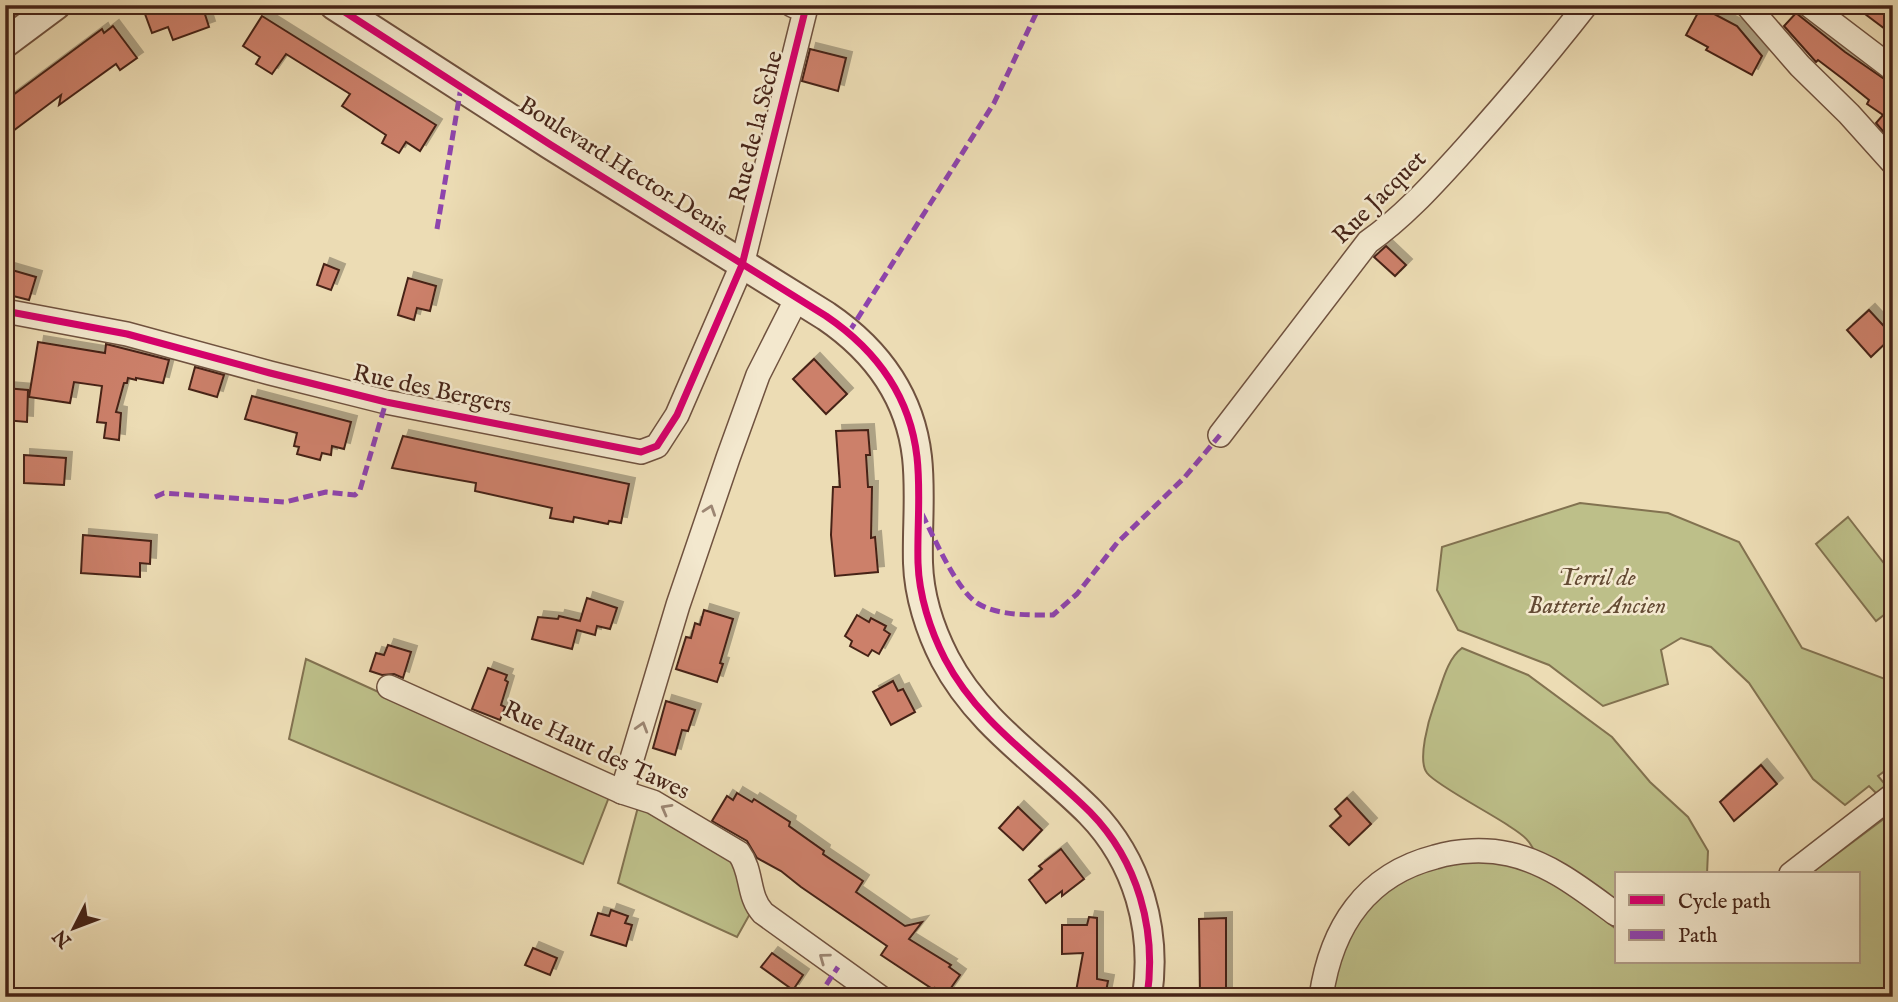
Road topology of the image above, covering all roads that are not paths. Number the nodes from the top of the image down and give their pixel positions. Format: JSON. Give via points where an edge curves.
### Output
{"nodes":[{"id":1,"x":56,"y":5,"type":"edge"},
{"id":2,"x":334,"y":5,"type":"edge"},
{"id":3,"x":792,"y":5,"type":"edge"},
{"id":4,"x":1586,"y":5,"type":"edge"},
{"id":5,"x":1747,"y":5,"type":"edge"},
{"id":6,"x":1809,"y":5,"type":"edge"},
{"id":7,"x":5,"y":43,"type":"edge"},
{"id":8,"x":1893,"y":69,"type":"edge"},
{"id":9,"x":1893,"y":163,"type":"edge"},
{"id":10,"x":742,"y":265,"type":"junction"},
{"id":11,"x":797,"y":298,"type":"junction"},
{"id":12,"x":5,"y":312,"type":"edge"},
{"id":13,"x":1220,"y":435,"type":"dead end"},
{"id":14,"x":389,"y":687,"type":"dead end"},
{"id":15,"x":622,"y":792,"type":"junction"},
{"id":16,"x":1893,"y":795,"type":"edge"},
{"id":17,"x":1794,"y":872,"type":"edge"},
{"id":18,"x":1615,"y":913,"type":"edge"},
{"id":19,"x":880,"y":997,"type":"edge"},
{"id":20,"x":1147,"y":997,"type":"edge"},
{"id":21,"x":1321,"y":997,"type":"edge"}],
"edges":[{"from":1,"to":7,"type":"street"},
{"from":2,"to":10,"type":"street","name":"Boulevard Hector Denis"},
{"from":3,"to":10,"type":"street","name":"Rue de la Sèche","via":[[805,11]]},
{"from":4,"to":13,"type":"street","name":"Rue Jacquet","via":[[1534,72],[1416,203],[1368,242]]},
{"from":5,"to":9,"type":"street"},
{"from":6,"to":8,"type":"street"},
{"from":10,"to":11,"type":"street","name":"Boulevard Hector Denis"},
{"from":10,"to":12,"type":"street","name":"Rue des Bergers","via":[[677,415],[657,446],[641,452],[386,402],[127,334]]},
{"from":15,"to":11,"type":"street","one_way":true,"via":[[728,458],[758,375]]},
{"from":11,"to":20,"type":"street","name":"Boulevard Hector Denis","via":[[849,332],[896,388],[917,457],[918,564],[933,632],[957,679],[985,717],[1090,812],[1122,855],[1149,930]]},
{"from":14,"to":15,"type":"street","name":"Rue Haut des Tawes"},
{"from":19,"to":15,"type":"street","name":"Rue Haut des Tawes","one_way":true,"via":[[763,913],[752,897],[746,863],[739,853],[653,802]]},
{"from":16,"to":17,"type":"street"},
{"from":18,"to":21,"type":"street","via":[[1559,874],[1509,854],[1467,851],[1425,859],[1393,874],[1361,900],[1333,946]]}]}
